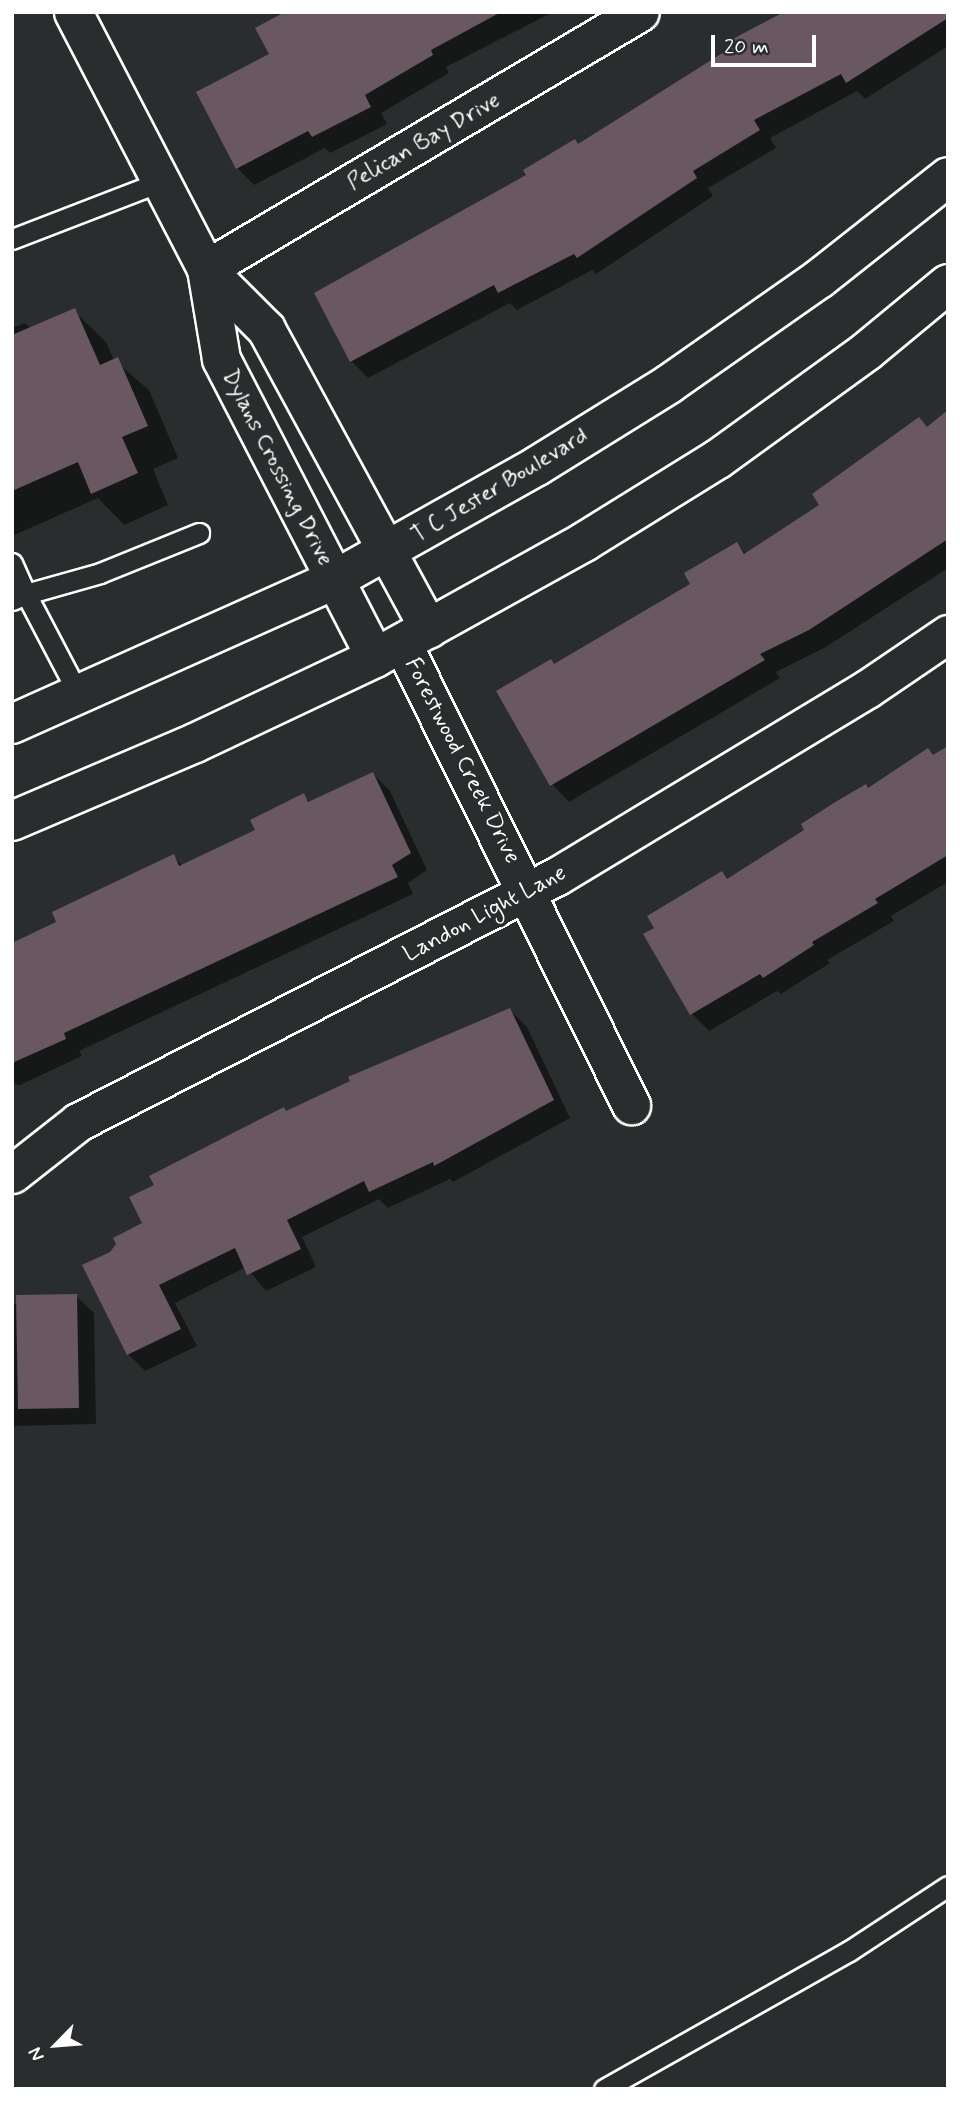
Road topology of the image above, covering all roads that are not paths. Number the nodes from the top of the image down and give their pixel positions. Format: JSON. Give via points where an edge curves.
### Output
{"nodes":[{"id":1,"x":73,"y":12,"type":"edge"},
{"id":2,"x":640,"y":12,"type":"edge"},
{"id":3,"x":948,"y":177,"type":"edge"},
{"id":4,"x":160,"y":182,"type":"junction"},
{"id":5,"x":12,"y":239,"type":"edge"},
{"id":6,"x":206,"y":269,"type":"junction"},
{"id":7,"x":948,"y":284,"type":"edge"},
{"id":8,"x":199,"y":533,"type":"dead end"},
{"id":9,"x":388,"y":552,"type":"junction"},
{"id":10,"x":12,"y":563,"type":"edge"},
{"id":11,"x":334,"y":580,"type":"junction"},
{"id":12,"x":19,"y":597,"type":"edge"},
{"id":13,"x":948,"y":634,"type":"edge"},
{"id":14,"x":402,"y":644,"type":"junction"},
{"id":15,"x":79,"y":695,"type":"junction"},
{"id":16,"x":12,"y":724,"type":"edge"},
{"id":17,"x":12,"y":821,"type":"edge"},
{"id":18,"x":528,"y":892,"type":"junction"},
{"id":19,"x":631,"y":1105,"type":"dead end"},
{"id":20,"x":12,"y":1174,"type":"edge"},
{"id":21,"x":948,"y":1886,"type":"edge"},
{"id":22,"x":604,"y":2089,"type":"edge"}],
"edges":[{"from":1,"to":4,"type":"street","name":"Dylans Crossing Drive"},
{"from":2,"to":6,"type":"street","name":"Pelican Bay Drive"},
{"from":3,"to":9,"type":"street","name":"T C Jester Boulevard","via":[[819,279],[669,384]]},
{"from":4,"to":5,"type":"lane"},
{"from":4,"to":6,"type":"street","name":"Dylans Crossing Drive"},
{"from":6,"to":9,"type":"street","name":"Dylans Crossing Drive","via":[[266,329]]},
{"from":6,"to":11,"type":"street","name":"Dylans Crossing Drive","via":[[221,359]]},
{"from":7,"to":14,"type":"street","via":[[867,351],[718,459]]},
{"from":8,"to":12,"type":"lane","via":[[100,573]]},
{"from":9,"to":11,"type":"street","name":"T C Jester Boulevard"},
{"from":9,"to":14,"type":"street","name":"Dylans Crossing Drive"},
{"from":10,"to":12,"type":"lane"},
{"from":11,"to":14,"type":"street","name":"Dylans Crossing Drive"},
{"from":11,"to":15,"type":"street","name":"T C Jester Boulevard"},
{"from":12,"to":15,"type":"lane"},
{"from":13,"to":18,"type":"street","name":"Landon Light Lane","via":[[867,689]]},
{"from":14,"to":17,"type":"street","via":[[195,743]]},
{"from":14,"to":18,"type":"street","name":"Forestwood Creek Drive"},
{"from":15,"to":16,"type":"street","name":"T C Jester Boulevard"},
{"from":18,"to":19,"type":"street","name":"Forestwood Creek Drive"},
{"from":18,"to":20,"type":"street","name":"Landon Light Lane","via":[[78,1122]]},
{"from":21,"to":22,"type":"lane","via":[[837,1958]]}]}
